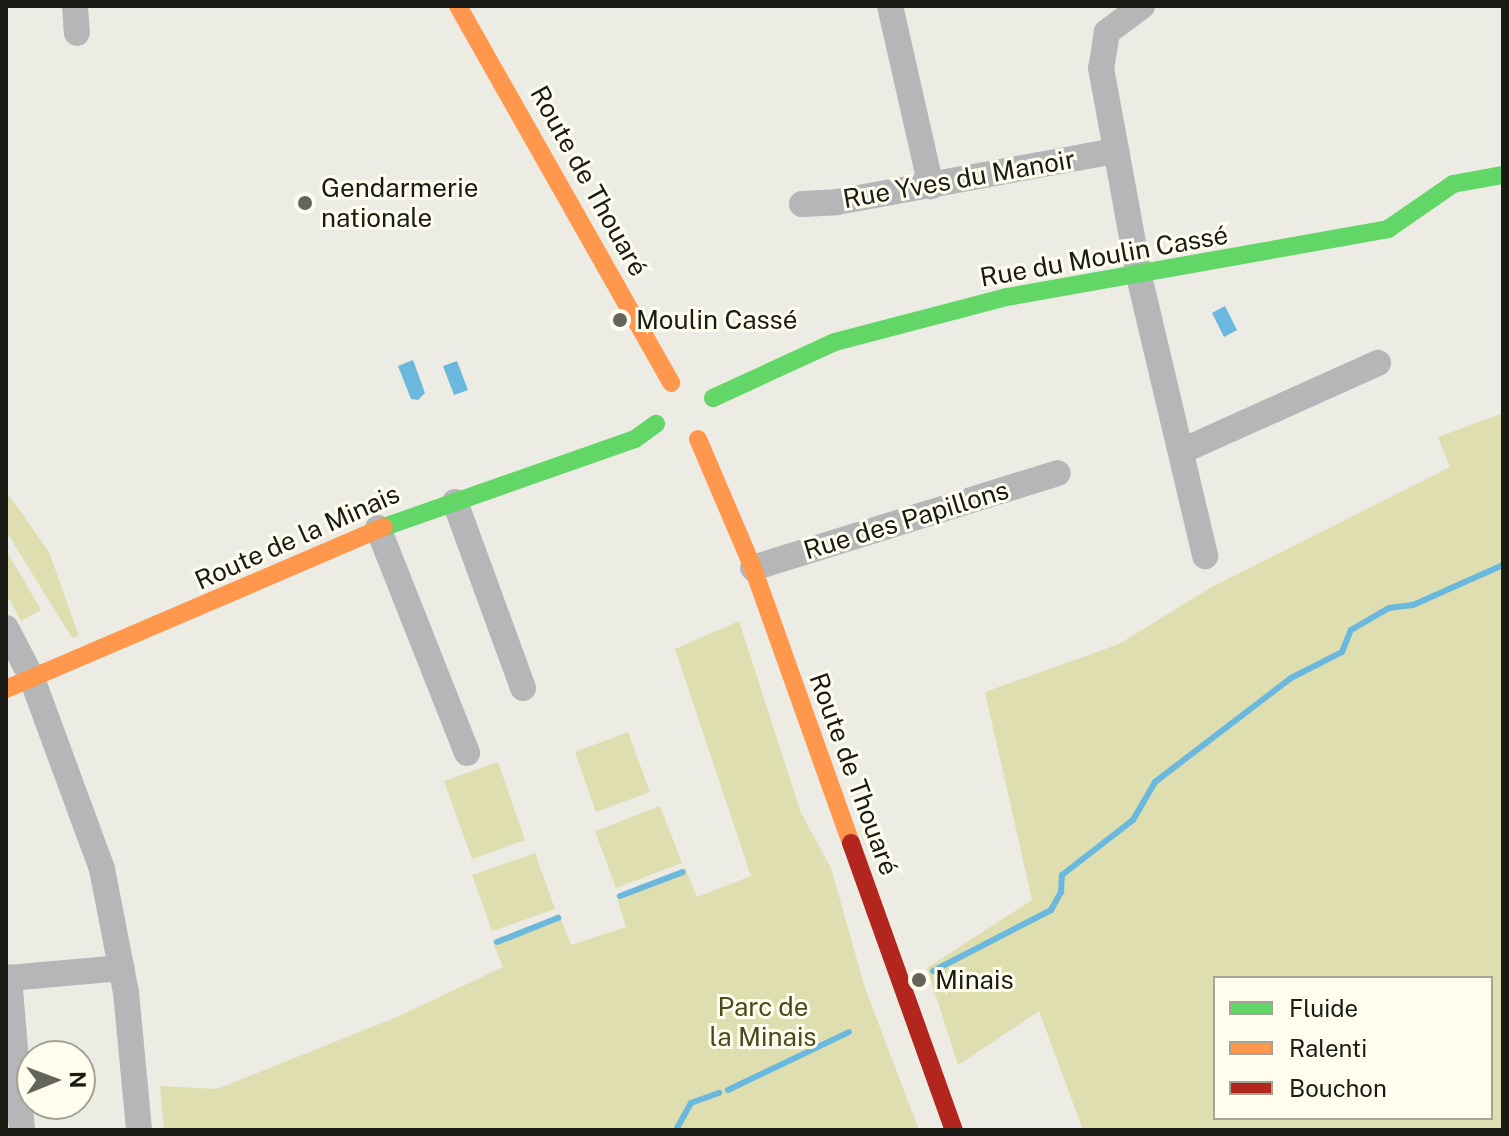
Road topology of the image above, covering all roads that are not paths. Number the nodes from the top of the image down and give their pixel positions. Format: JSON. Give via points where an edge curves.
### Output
{"nodes":[{"id":1,"x":75,"y":6,"type":"edge"},
{"id":2,"x":458,"y":6,"type":"edge"},
{"id":3,"x":890,"y":6,"type":"edge"},
{"id":4,"x":1142,"y":6,"type":"edge"},
{"id":5,"x":77,"y":33,"type":"dead end"},
{"id":6,"x":1116,"y":151,"type":"junction"},
{"id":7,"x":1503,"y":175,"type":"edge"},
{"id":8,"x":931,"y":186,"type":"junction"},
{"id":9,"x":802,"y":204,"type":"dead end"},
{"id":10,"x":1139,"y":276,"type":"junction"},
{"id":11,"x":1378,"y":363,"type":"dead end"},
{"id":12,"x":660,"y":395,"type":"junction"},
{"id":13,"x":709,"y":420,"type":"junction"},
{"id":14,"x":656,"y":424,"type":"junction"},
{"id":15,"x":1182,"y":451,"type":"junction"},
{"id":16,"x":1058,"y":473,"type":"dead end"},
{"id":17,"x":455,"y":502,"type":"junction"},
{"id":18,"x":378,"y":528,"type":"junction"},
{"id":19,"x":1205,"y":556,"type":"dead end"},
{"id":20,"x":753,"y":568,"type":"junction"},
{"id":21,"x":6,"y":628,"type":"edge"},
{"id":22,"x":31,"y":676,"type":"junction"},
{"id":23,"x":523,"y":688,"type":"dead end"},
{"id":24,"x":6,"y":689,"type":"edge"},
{"id":25,"x":467,"y":753,"type":"dead end"},
{"id":26,"x":122,"y":968,"type":"junction"},
{"id":27,"x":8,"y":978,"type":"edge"},
{"id":28,"x":22,"y":1130,"type":"edge"},
{"id":29,"x":139,"y":1130,"type":"edge"},
{"id":30,"x":954,"y":1130,"type":"edge"}],
"edges":[{"from":1,"to":5,"type":"street"},
{"from":2,"to":12,"type":"street","name":"Route de Thouaré"},
{"from":3,"to":8,"type":"street"},
{"from":4,"to":6,"type":"street","via":[[1102,40],[1101,68]]},
{"from":6,"to":8,"type":"street","name":"Rue Yves du Manoir"},
{"from":6,"to":10,"type":"street"},
{"from":7,"to":10,"type":"street","name":"Rue du Moulin Cassé","via":[[1453,184],[1388,229]]},
{"from":8,"to":9,"type":"street","name":"Rue Yves du Manoir"},
{"from":10,"to":13,"type":"street","name":"Rue du Moulin Cassé","via":[[1007,297],[835,342]]},
{"from":10,"to":15,"type":"street"},
{"from":11,"to":15,"type":"street"},
{"from":12,"to":13,"type":"street","via":[[695,382]]},
{"from":12,"to":14,"type":"street"},
{"from":13,"to":14,"type":"street","name":"Rue du Moulin Cassé","via":[[674,440]]},
{"from":13,"to":20,"type":"street","name":"Route de Thouaré"},
{"from":14,"to":17,"type":"street","name":"Route de la Minais","via":[[635,439]]},
{"from":15,"to":19,"type":"street"},
{"from":16,"to":20,"type":"street","name":"Rue des Papillons"},
{"from":17,"to":18,"type":"street","name":"Route de la Minais"},
{"from":17,"to":23,"type":"street"},
{"from":18,"to":22,"type":"street","name":"Route de la Minais","via":[[160,626]]},
{"from":18,"to":25,"type":"street"},
{"from":20,"to":30,"type":"street","name":"Route de Thouaré"},
{"from":21,"to":22,"type":"street"},
{"from":22,"to":24,"type":"street","name":"Route de la Minais"},
{"from":22,"to":26,"type":"street","via":[[102,869]]},
{"from":26,"to":27,"type":"street"},
{"from":26,"to":29,"type":"street"},
{"from":27,"to":28,"type":"street"}]}
